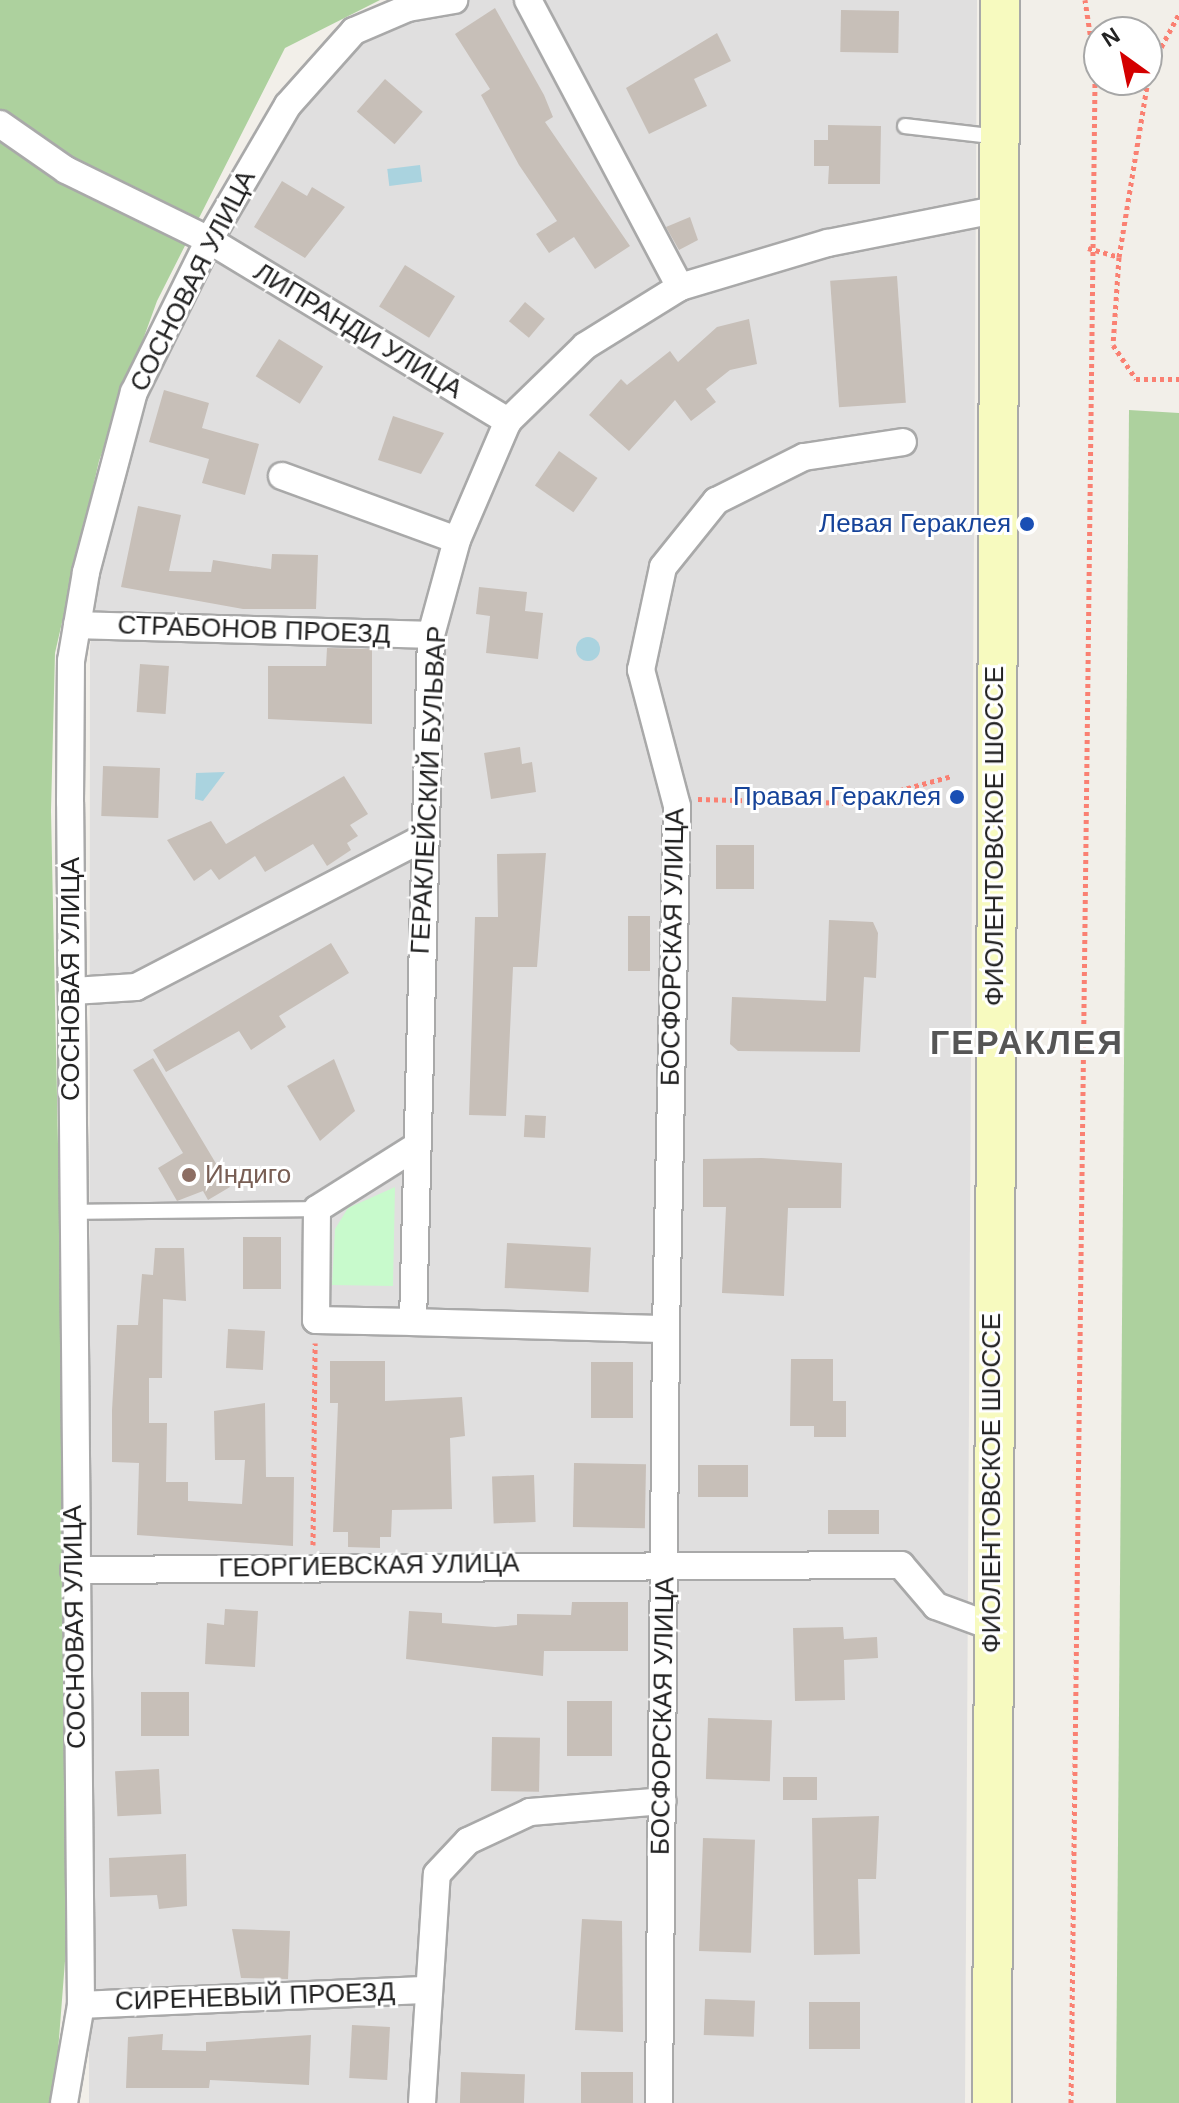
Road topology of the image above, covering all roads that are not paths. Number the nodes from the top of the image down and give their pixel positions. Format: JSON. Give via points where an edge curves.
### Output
{"nodes":[{"id":1,"x":454,"y":0,"type":"edge"},
{"id":2,"x":528,"y":0,"type":"edge"},
{"id":3,"x":1000,"y":0,"type":"edge"},
{"id":4,"x":0,"y":124,"type":"edge"},
{"id":5,"x":905,"y":126,"type":"dead end"},
{"id":6,"x":1000,"y":137,"type":"junction"},
{"id":7,"x":1000,"y":209,"type":"junction"},
{"id":8,"x":209,"y":240,"type":"junction"},
{"id":9,"x":680,"y":287,"type":"junction"},
{"id":10,"x":508,"y":421,"type":"junction"},
{"id":11,"x":903,"y":442,"type":"dead end"},
{"id":12,"x":282,"y":476,"type":"dead end"},
{"id":13,"x":457,"y":540,"type":"junction"},
{"id":14,"x":77,"y":625,"type":"junction"},
{"id":15,"x":431,"y":635,"type":"junction"},
{"id":16,"x":424,"y":838,"type":"junction"},
{"id":17,"x":73,"y":991,"type":"junction"},
{"id":18,"x":417,"y":1146,"type":"junction"},
{"id":19,"x":317,"y":1209,"type":"junction"},
{"id":20,"x":69,"y":1212,"type":"junction"},
{"id":21,"x":413,"y":1322,"type":"junction"},
{"id":22,"x":666,"y":1329,"type":"junction"},
{"id":23,"x":665,"y":1562,"type":"junction"},
{"id":24,"x":74,"y":1570,"type":"junction"},
{"id":25,"x":993,"y":1627,"type":"junction"},
{"id":26,"x":663,"y":1801,"type":"junction"},
{"id":27,"x":428,"y":1990,"type":"junction"},
{"id":28,"x":81,"y":2005,"type":"junction"},
{"id":29,"x":64,"y":2103,"type":"edge"},
{"id":30,"x":422,"y":2103,"type":"edge"},
{"id":31,"x":659,"y":2103,"type":"edge"},
{"id":32,"x":992,"y":2103,"type":"edge"}],
"edges":[{"from":1,"to":8,"type":"street","name":"СОСНОВАЯ УЛИЦА","via":[[408,8],[354,31],[288,105]]},
{"from":2,"to":9,"type":"street"},
{"from":3,"to":6,"type":"main road","name":"ФИОЛЕНТОВСКОЕ ШОССЕ"},
{"from":4,"to":8,"type":"street","name":"ЛИПРАНДИ УЛИЦА","via":[[66,170]]},
{"from":5,"to":6,"type":"lane"},
{"from":6,"to":7,"type":"main road","name":"ФИОЛЕНТОВСКОЕ ШОССЕ"},
{"from":7,"to":9,"type":"street","name":"ГЕРАКЛЕЙСКИЙ БУЛЬВАР","via":[[828,243]]},
{"from":7,"to":25,"type":"main road","name":"ФИОЛЕНТОВСКОЕ ШОССЕ"},
{"from":8,"to":10,"type":"street","name":"ЛИПРАНДИ УЛИЦА"},
{"from":8,"to":14,"type":"street","name":"СОСНОВАЯ УЛИЦА","via":[[134,392]]},
{"from":9,"to":10,"type":"street","name":"ГЕРАКЛЕЙСКИЙ БУЛЬВАР","via":[[585,346]]},
{"from":10,"to":13,"type":"street","name":"ГЕРАКЛЕЙСКИЙ БУЛЬВАР"},
{"from":11,"to":22,"type":"street","name":"БОСФОРСКАЯ УЛИЦА","via":[[804,457],[716,501],[663,567],[641,670],[675,799]]},
{"from":12,"to":13,"type":"street"},
{"from":13,"to":15,"type":"street","name":"ГЕРАКЛЕЙСКИЙ БУЛЬВАР"},
{"from":14,"to":15,"type":"street","name":"СТРАБОНОВ ПРОЕЗД"},
{"from":14,"to":17,"type":"street","name":"СОСНОВАЯ УЛИЦА","via":[[71,677]]},
{"from":15,"to":16,"type":"street","name":"ГЕРАКЛЕЙСКИЙ БУЛЬВАР"},
{"from":16,"to":17,"type":"street","via":[[136,987]]},
{"from":16,"to":18,"type":"street","name":"ГЕРАКЛЕЙСКИЙ БУЛЬВАР"},
{"from":17,"to":20,"type":"street","name":"СОСНОВАЯ УЛИЦА"},
{"from":18,"to":19,"type":"street"},
{"from":18,"to":21,"type":"street","name":"ГЕРАКЛЕЙСКИЙ БУЛЬВАР"},
{"from":19,"to":20,"type":"lane"},
{"from":19,"to":21,"type":"street","via":[[316,1320]]},
{"from":20,"to":24,"type":"street","name":"СОСНОВАЯ УЛИЦА"},
{"from":21,"to":22,"type":"street"},
{"from":22,"to":23,"type":"street","name":"БОСФОРСКАЯ УЛИЦА"},
{"from":23,"to":24,"type":"street","name":"ГЕОРГИЕВСКАЯ УЛИЦА"},
{"from":23,"to":25,"type":"street","name":"ГЕОРГИЕВСКАЯ УЛИЦА","via":[[901,1565],[936,1606]]},
{"from":23,"to":26,"type":"street","name":"БОСФОРСКАЯ УЛИЦА"},
{"from":24,"to":28,"type":"street","name":"СОСНОВАЯ УЛИЦА"},
{"from":25,"to":32,"type":"main road","name":"ФИОЛЕНТОВСКОЕ ШОССЕ"},
{"from":26,"to":27,"type":"street","name":"СИРЕНЕВЫЙ ПРОЕЗД","via":[[530,1812],[468,1841],[437,1874]]},
{"from":26,"to":31,"type":"street","name":"БОСФОРСКАЯ УЛИЦА"},
{"from":27,"to":28,"type":"street","name":"СИРЕНЕВЫЙ ПРОЕЗД"},
{"from":27,"to":30,"type":"street","name":"СИРЕНЕВЫЙ ПРОЕЗД"},
{"from":28,"to":29,"type":"street","name":"СОСНОВАЯ УЛИЦА"}]}
